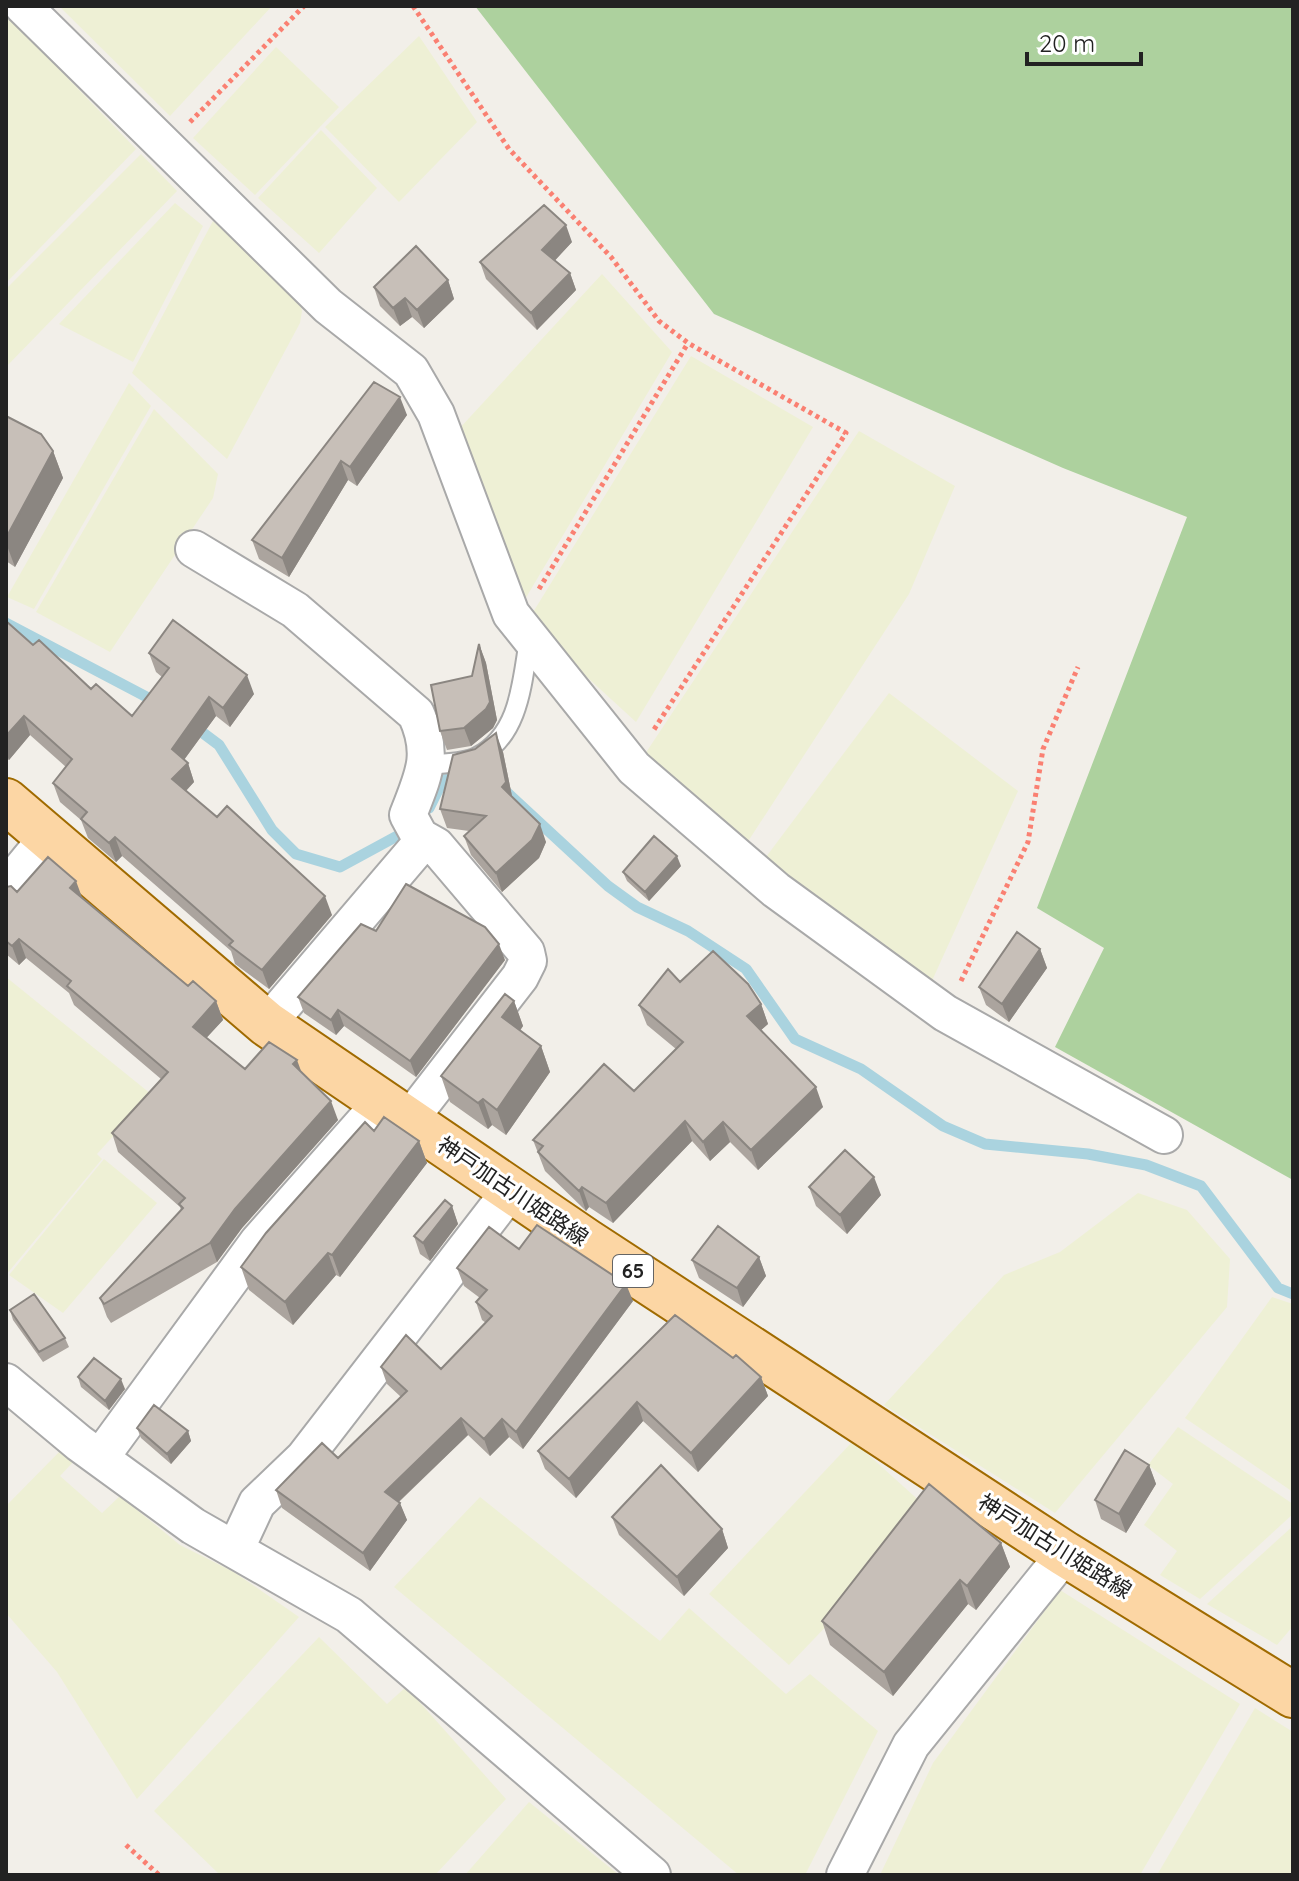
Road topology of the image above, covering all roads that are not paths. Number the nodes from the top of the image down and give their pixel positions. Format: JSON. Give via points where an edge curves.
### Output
{"nodes":[{"id":1,"x":23,"y":6,"type":"edge"},
{"id":2,"x":194,"y":549,"type":"dead end"},
{"id":3,"x":524,"y":632,"type":"junction"},
{"id":4,"x":427,"y":765,"type":"junction"},
{"id":5,"x":6,"y":801,"type":"edge"},
{"id":6,"x":47,"y":838,"type":"junction"},
{"id":7,"x":424,"y":840,"type":"junction"},
{"id":8,"x":6,"y":888,"type":"edge"},
{"id":9,"x":267,"y":1024,"type":"junction"},
{"id":10,"x":395,"y":1111,"type":"junction"},
{"id":11,"x":1164,"y":1135,"type":"dead end"},
{"id":12,"x":511,"y":1190,"type":"junction"},
{"id":13,"x":6,"y":1382,"type":"edge"},
{"id":14,"x":100,"y":1458,"type":"junction"},
{"id":15,"x":236,"y":1548,"type":"junction"},
{"id":16,"x":1065,"y":1554,"type":"junction"},
{"id":17,"x":1293,"y":1695,"type":"edge"},
{"id":18,"x":652,"y":1875,"type":"edge"},
{"id":19,"x":845,"y":1875,"type":"edge"}],
"edges":[{"from":1,"to":3,"type":"street","via":[[328,306],[411,371],[436,414],[511,614]]},
{"from":2,"to":4,"type":"street","via":[[295,610],[400,697],[426,734]]},
{"from":3,"to":4,"type":"lane","via":[[517,710],[501,740],[475,759]]},
{"from":3,"to":11,"type":"street","via":[[631,764],[776,890],[945,1013]]},
{"from":4,"to":7,"type":"street","via":[[408,815]]},
{"from":5,"to":6,"type":"main road","name":"神戸加古川姫路線","number":"65"},
{"from":6,"to":8,"type":"street"},
{"from":6,"to":9,"type":"main road","name":"神戸加古川姫路線","number":"65"},
{"from":7,"to":9,"type":"street"},
{"from":7,"to":10,"type":"street","via":[[436,846],[526,952],[528,961],[520,977]]},
{"from":9,"to":10,"type":"main road","name":"神戸加古川姫路線","number":"65"},
{"from":10,"to":12,"type":"main road","name":"神戸加古川姫路線","number":"65"},
{"from":10,"to":14,"type":"street","via":[[258,1242]]},
{"from":12,"to":15,"type":"street","via":[[304,1458],[257,1503]]},
{"from":12,"to":16,"type":"main road","name":"神戸加古川姫路線","number":"65"},
{"from":13,"to":14,"type":"street"},
{"from":14,"to":15,"type":"street","via":[[193,1526]]},
{"from":15,"to":18,"type":"street","via":[[349,1615]]},
{"from":16,"to":17,"type":"main road","name":"神戸加古川姫路線","number":"65"},
{"from":16,"to":19,"type":"street","via":[[911,1745]]}]}
